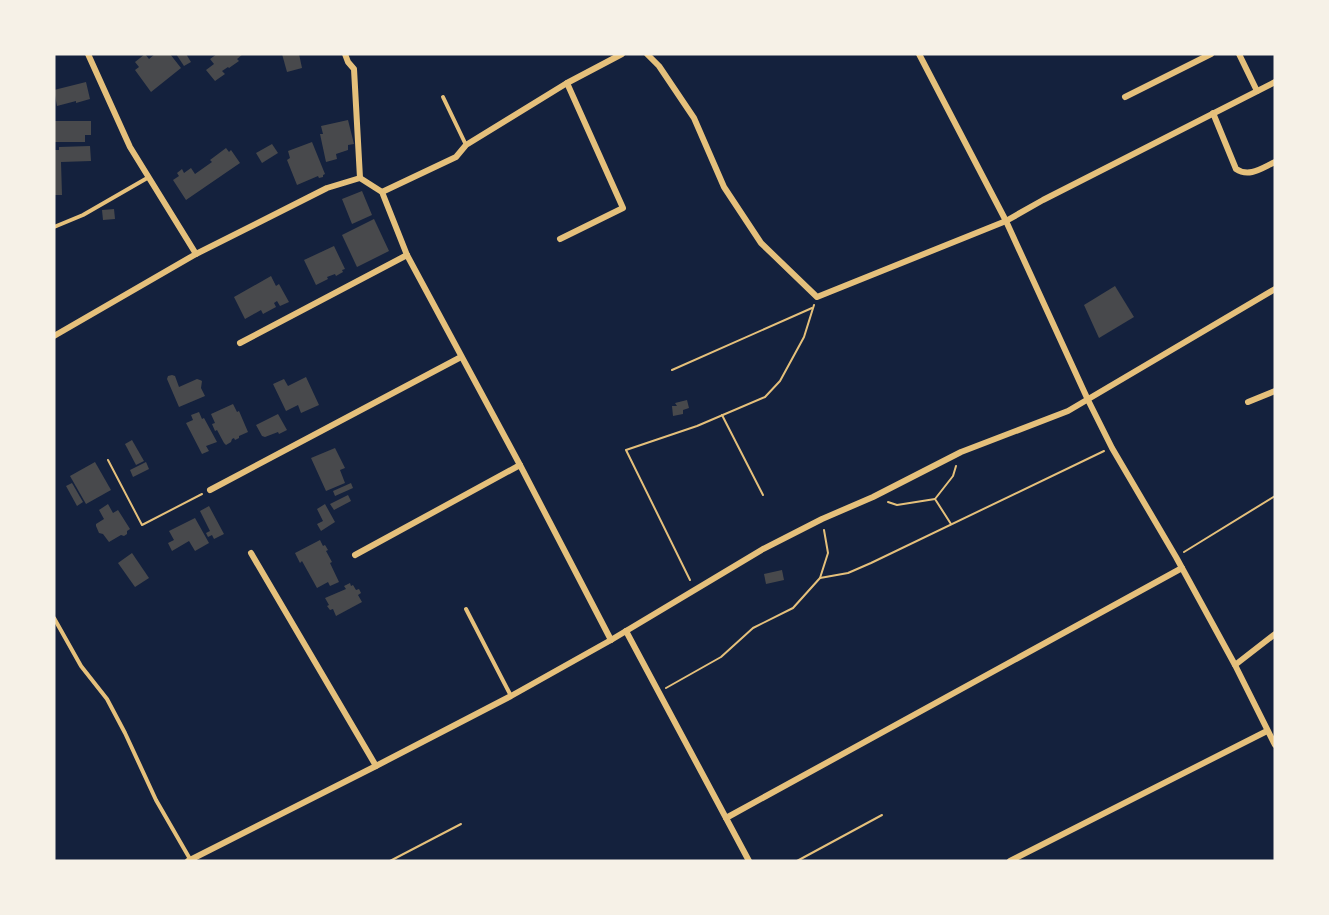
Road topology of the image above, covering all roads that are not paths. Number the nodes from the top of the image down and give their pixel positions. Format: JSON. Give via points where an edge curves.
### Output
{"nodes":[{"id":1,"x":88,"y":54,"type":"edge"},
{"id":2,"x":345,"y":54,"type":"edge"},
{"id":3,"x":622,"y":54,"type":"edge"},
{"id":4,"x":647,"y":54,"type":"edge"},
{"id":5,"x":920,"y":54,"type":"edge"},
{"id":6,"x":1211,"y":54,"type":"edge"},
{"id":7,"x":1239,"y":54,"type":"edge"},
{"id":8,"x":1275,"y":81,"type":"edge"},
{"id":9,"x":567,"y":83,"type":"junction"},
{"id":10,"x":1257,"y":91,"type":"junction"},
{"id":11,"x":1125,"y":97,"type":"dead end"},
{"id":12,"x":443,"y":98,"type":"dead end"},
{"id":13,"x":1213,"y":113,"type":"junction"},
{"id":14,"x":466,"y":145,"type":"junction"},
{"id":15,"x":1275,"y":162,"type":"edge"},
{"id":16,"x":149,"y":177,"type":"junction"},
{"id":17,"x":360,"y":178,"type":"junction"},
{"id":18,"x":382,"y":192,"type":"junction"},
{"id":19,"x":1006,"y":221,"type":"junction"},
{"id":20,"x":54,"y":227,"type":"edge"},
{"id":21,"x":560,"y":239,"type":"dead end"},
{"id":22,"x":196,"y":254,"type":"junction"},
{"id":23,"x":407,"y":255,"type":"junction"},
{"id":24,"x":1275,"y":289,"type":"edge"},
{"id":25,"x":54,"y":336,"type":"edge"},
{"id":26,"x":240,"y":343,"type":"dead end"},
{"id":27,"x":461,"y":357,"type":"junction"},
{"id":28,"x":1275,"y":391,"type":"edge"},
{"id":29,"x":1088,"y":400,"type":"junction"},
{"id":30,"x":1248,"y":402,"type":"dead end"},
{"id":31,"x":520,"y":465,"type":"junction"},
{"id":32,"x":210,"y":490,"type":"road end"},
{"id":33,"x":251,"y":553,"type":"dead end"},
{"id":34,"x":355,"y":555,"type":"dead end"},
{"id":35,"x":1182,"y":568,"type":"junction"},
{"id":36,"x":466,"y":609,"type":"dead end"},
{"id":37,"x":54,"y":618,"type":"edge"},
{"id":38,"x":626,"y":631,"type":"junction"},
{"id":39,"x":1275,"y":634,"type":"edge"},
{"id":40,"x":610,"y":640,"type":"junction"},
{"id":41,"x":1235,"y":665,"type":"junction"},
{"id":42,"x":511,"y":696,"type":"junction"},
{"id":43,"x":1267,"y":731,"type":"junction"},
{"id":44,"x":1275,"y":745,"type":"edge"},
{"id":45,"x":376,"y":766,"type":"junction"},
{"id":46,"x":726,"y":818,"type":"junction"},
{"id":47,"x":190,"y":860,"type":"edge"},
{"id":48,"x":750,"y":861,"type":"edge"},
{"id":49,"x":1010,"y":861,"type":"edge"}],
"edges":[{"from":1,"to":16,"type":"street","via":[[130,147]]},
{"from":2,"to":17,"type":"street","via":[[354,69]]},
{"from":3,"to":9,"type":"street"},
{"from":4,"to":19,"type":"street","via":[[694,118],[724,188],[761,243],[817,297]]},
{"from":5,"to":19,"type":"street"},
{"from":6,"to":11,"type":"street"},
{"from":7,"to":10,"type":"street"},
{"from":8,"to":10,"type":"street"},
{"from":9,"to":14,"type":"street"},
{"from":9,"to":21,"type":"street","via":[[623,208]]},
{"from":10,"to":13,"type":"street"},
{"from":12,"to":14,"type":"lane"},
{"from":13,"to":15,"type":"street","via":[[1236,169],[1247,174]]},
{"from":13,"to":19,"type":"street"},
{"from":14,"to":18,"type":"street","via":[[456,157]]},
{"from":16,"to":20,"type":"lane"},
{"from":16,"to":22,"type":"street"},
{"from":17,"to":18,"type":"street"},
{"from":17,"to":22,"type":"street","via":[[327,188]]},
{"from":18,"to":23,"type":"street"},
{"from":19,"to":29,"type":"street"},
{"from":22,"to":25,"type":"street"},
{"from":23,"to":26,"type":"street"},
{"from":23,"to":27,"type":"street"},
{"from":24,"to":29,"type":"street"},
{"from":27,"to":31,"type":"street"},
{"from":27,"to":32,"type":"street"},
{"from":28,"to":30,"type":"street"},
{"from":29,"to":35,"type":"street"},
{"from":29,"to":38,"type":"street","via":[[961,452],[822,519],[763,549]]},
{"from":31,"to":34,"type":"street"},
{"from":31,"to":40,"type":"street"},
{"from":33,"to":45,"type":"street"},
{"from":35,"to":41,"type":"street"},
{"from":35,"to":46,"type":"street"},
{"from":36,"to":42,"type":"lane"},
{"from":37,"to":47,"type":"lane","via":[[81,666],[107,699]]},
{"from":38,"to":40,"type":"street"},
{"from":38,"to":46,"type":"street"},
{"from":39,"to":41,"type":"street"},
{"from":40,"to":42,"type":"street"},
{"from":41,"to":43,"type":"street"},
{"from":42,"to":45,"type":"street"},
{"from":43,"to":44,"type":"street"},
{"from":43,"to":49,"type":"street"},
{"from":45,"to":47,"type":"street"},
{"from":46,"to":48,"type":"street"}]}
